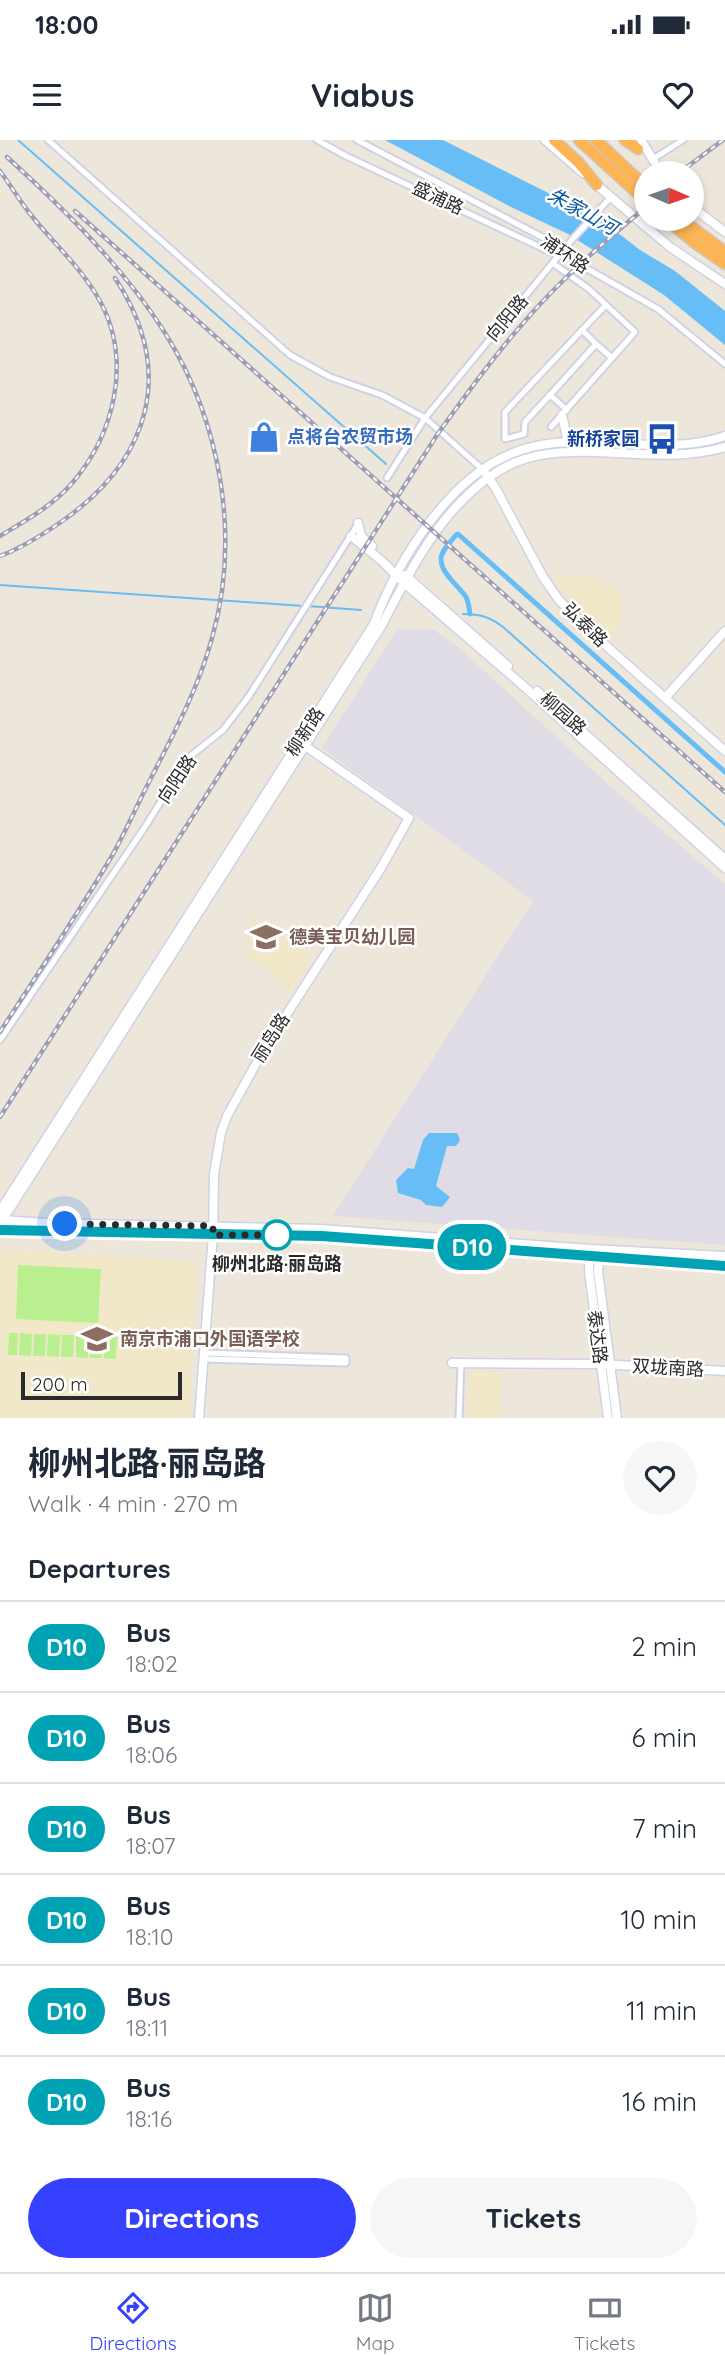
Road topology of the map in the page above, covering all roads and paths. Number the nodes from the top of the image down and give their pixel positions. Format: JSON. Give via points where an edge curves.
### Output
{"nodes":[{"id":1,"x":48,"y":140,"type":"edge"},
{"id":2,"x":317,"y":140,"type":"edge"},
{"id":3,"x":356,"y":140,"type":"edge"},
{"id":4,"x":545,"y":140,"type":"edge"},
{"id":5,"x":554,"y":140,"type":"edge"},
{"id":6,"x":579,"y":140,"type":"edge"},
{"id":7,"x":596,"y":140,"type":"edge"},
{"id":8,"x":625,"y":140,"type":"edge"},
{"id":9,"x":631,"y":140,"type":"edge"},
{"id":10,"x":683,"y":140,"type":"edge"},
{"id":11,"x":639,"y":145,"type":"edge"},
{"id":12,"x":653,"y":159,"type":"joint"},
{"id":13,"x":634,"y":176,"type":"edge"},
{"id":14,"x":597,"y":186,"type":"junction"},
{"id":15,"x":634,"y":190,"type":"edge"},
{"id":16,"x":610,"y":198,"type":"junction"},
{"id":17,"x":704,"y":216,"type":"edge"},
{"id":18,"x":680,"y":231,"type":"edge"},
{"id":19,"x":698,"y":231,"type":"edge"},
{"id":20,"x":725,"y":232,"type":"edge"},
{"id":21,"x":565,"y":250,"type":"junction"},
{"id":22,"x":725,"y":251,"type":"edge"},
{"id":23,"x":559,"y":256,"type":"junction"},
{"id":24,"x":554,"y":264,"type":"junction"},
{"id":25,"x":725,"y":264,"type":"edge"},
{"id":26,"x":725,"y":284,"type":"edge"},
{"id":27,"x":606,"y":304,"type":"junction"},
{"id":28,"x":582,"y":330,"type":"junction"},
{"id":29,"x":596,"y":344,"type":"junction"},
{"id":30,"x":612,"y":358,"type":"junction"},
{"id":31,"x":725,"y":364,"type":"edge"},
{"id":32,"x":550,"y":395,"type":"junction"},
{"id":33,"x":564,"y":413,"type":"junction"},
{"id":34,"x":425,"y":418,"type":"junction"},
{"id":35,"x":551,"y":427,"type":"dead end"},
{"id":36,"x":725,"y":436,"type":"edge"},
{"id":37,"x":568,"y":442,"type":"junction"},
{"id":38,"x":725,"y":447,"type":"edge"},
{"id":39,"x":482,"y":469,"type":"junction"},
{"id":40,"x":387,"y":478,"type":"dead end"},
{"id":41,"x":489,"y":478,"type":"junction"},
{"id":42,"x":358,"y":523,"type":"joint"},
{"id":43,"x":351,"y":536,"type":"junction"},
{"id":44,"x":398,"y":572,"type":"junction"},
{"id":45,"x":406,"y":580,"type":"junction"},
{"id":46,"x":725,"y":631,"type":"edge"},
{"id":47,"x":665,"y":698,"type":"junction"},
{"id":48,"x":302,"y":744,"type":"junction"},
{"id":49,"x":725,"y":751,"type":"edge"},
{"id":50,"x":725,"y":859,"type":"edge"},
{"id":51,"x":725,"y":868,"type":"edge"},
{"id":52,"x":0,"y":1040,"type":"edge"},
{"id":53,"x":0,"y":1221,"type":"edge"},
{"id":54,"x":213,"y":1230,"type":"junction"},
{"id":55,"x":590,"y":1253,"type":"junction"},
{"id":56,"x":600,"y":1253,"type":"junction"},
{"id":57,"x":725,"y":1256,"type":"edge"},
{"id":58,"x":725,"y":1266,"type":"edge"},
{"id":59,"x":204,"y":1356,"type":"junction"},
{"id":60,"x":457,"y":1363,"type":"joint"},
{"id":61,"x":605,"y":1364,"type":"junction"},
{"id":62,"x":725,"y":1371,"type":"edge"},
{"id":63,"x":200,"y":1418,"type":"edge"},
{"id":64,"x":459,"y":1418,"type":"edge"},
{"id":65,"x":608,"y":1418,"type":"edge"},
{"id":66,"x":617,"y":1418,"type":"edge"}],
"edges":[{"from":1,"to":34,"type":"street","via":[[290,355]]},
{"from":2,"to":23,"type":"street","name":"盛浦路"},
{"from":3,"to":21,"type":"street","name":"浦环路"},
{"from":4,"to":14,"type":"main road"},
{"from":5,"to":14,"type":"highway"},
{"from":6,"to":15,"type":"highway"},
{"from":7,"to":13,"type":"highway"},
{"from":8,"to":11,"type":"highway"},
{"from":9,"to":11,"type":"main road"},
{"from":10,"to":12,"type":"street"},
{"from":11,"to":12,"type":"main road"},
{"from":14,"to":16,"type":"main road"},
{"from":16,"to":21,"type":"street","name":"向阳路"},
{"from":16,"to":26,"type":"main road"},
{"from":17,"to":20,"type":"main road"},
{"from":18,"to":25,"type":"highway"},
{"from":19,"to":22,"type":"highway"},
{"from":21,"to":23,"type":"street","name":"向阳路"},
{"from":21,"to":31,"type":"street","name":"浦环路","via":[[570,259],[658,309]]},
{"from":23,"to":24,"type":"street","name":"向阳路"},
{"from":24,"to":27,"type":"street"},
{"from":24,"to":34,"type":"street","name":"向阳路"},
{"from":27,"to":28,"type":"street"},
{"from":27,"to":30,"type":"street","via":[[635,332]]},
{"from":28,"to":29,"type":"street"},
{"from":28,"to":32,"type":"street","via":[[505,412],[505,439],[524,434],[525,422]]},
{"from":29,"to":30,"type":"street"},
{"from":29,"to":32,"type":"street"},
{"from":30,"to":33,"type":"street"},
{"from":32,"to":33,"type":"street"},
{"from":33,"to":35,"type":"street"},
{"from":33,"to":37,"type":"main road"},
{"from":34,"to":39,"type":"street"},
{"from":34,"to":40,"type":"street","name":"向阳路"},
{"from":36,"to":37,"type":"main road","name":"柳新路","via":[[684,445]]},
{"from":37,"to":39,"type":"main road","name":"柳新路","via":[[526,449]]},
{"from":38,"to":41,"type":"main road","name":"柳新路","via":[[677,454],[564,451],[521,461]]},
{"from":39,"to":41,"type":"main road","name":"弘泰路"},
{"from":39,"to":44,"type":"main road","name":"柳新路","via":[[441,509]]},
{"from":41,"to":45,"type":"main road","name":"柳新路","via":[[455,508]]},
{"from":41,"to":47,"type":"main road","name":"弘泰路","via":[[559,600]]},
{"from":42,"to":43,"type":"street","name":"向阳路"},
{"from":42,"to":44,"type":"main road","via":[[361,536]]},
{"from":43,"to":44,"type":"main road"},
{"from":43,"to":52,"type":"street","name":"向阳路","via":[[234,717],[188,758]]},
{"from":44,"to":45,"type":"main road"},
{"from":44,"to":48,"type":"main road","name":"柳新路","via":[[374,624]]},
{"from":45,"to":48,"type":"main road","name":"柳新路","via":[[382,625]]},
{"from":45,"to":50,"type":"main road","name":"柳园路"},
{"from":45,"to":51,"type":"main road","name":"柳园路"},
{"from":46,"to":47,"type":"main road"},
{"from":47,"to":49,"type":"main road","name":"弘泰路"},
{"from":48,"to":53,"type":"main road","name":"柳新路"},
{"from":48,"to":54,"type":"main road","name":"丽岛路","via":[[409,818],[234,1099],[217,1157]]},
{"from":53,"to":54,"type":"main road"},
{"from":54,"to":55,"type":"main road"},
{"from":54,"to":59,"type":"main road","name":"丽岛路"},
{"from":55,"to":56,"type":"main road"},
{"from":55,"to":61,"type":"main road","name":"泰达路"},
{"from":56,"to":57,"type":"main road"},
{"from":56,"to":58,"type":"main road"},
{"from":56,"to":61,"type":"main road","name":"泰达路"},
{"from":59,"to":59,"type":"street","via":[[346,1363],[346,1357]]},
{"from":59,"to":63,"type":"main road","name":"丽岛路"},
{"from":60,"to":61,"type":"main road","name":"双垅南路"},
{"from":60,"to":64,"type":"street"},
{"from":61,"to":62,"type":"main road","name":"双垅南路"},
{"from":61,"to":65,"type":"main road","name":"泰达路"},
{"from":61,"to":66,"type":"main road","name":"泰达路"}]}
